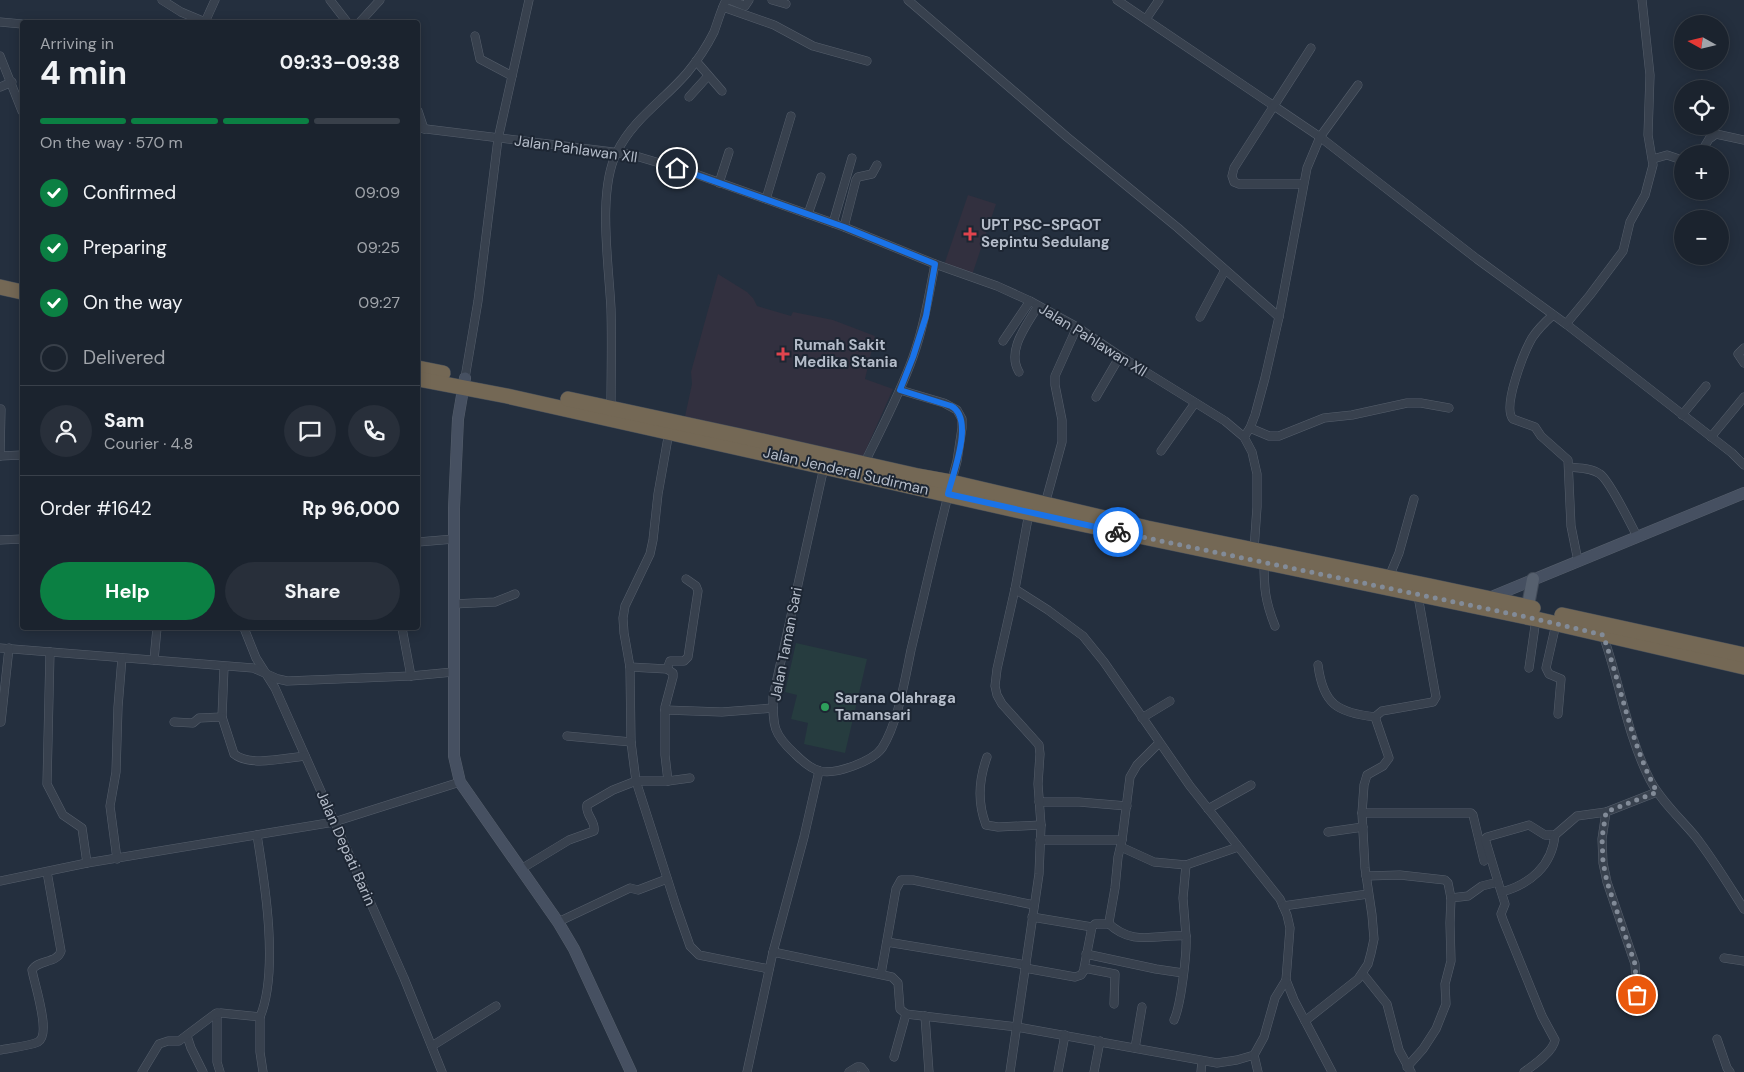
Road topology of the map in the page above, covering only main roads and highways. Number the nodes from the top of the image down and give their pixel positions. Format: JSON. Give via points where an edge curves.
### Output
{"nodes":[{"id":1,"x":0,"y":278,"type":"edge"},
{"id":2,"x":20,"y":283,"type":"edge"},
{"id":3,"x":0,"y":287,"type":"edge"},
{"id":4,"x":20,"y":292,"type":"edge"},
{"id":5,"x":420,"y":369,"type":"edge"},
{"id":6,"x":420,"y":379,"type":"edge"},
{"id":7,"x":463,"y":382,"type":"junction"},
{"id":8,"x":949,"y":488,"type":"junction"},
{"id":9,"x":1744,"y":492,"type":"edge"},
{"id":10,"x":1316,"y":568,"type":"junction"},
{"id":11,"x":1533,"y":579,"type":"junction"},
{"id":12,"x":1423,"y":588,"type":"junction"},
{"id":13,"x":1489,"y":598,"type":"junction"},
{"id":14,"x":1530,"y":615,"type":"junction"},
{"id":15,"x":1744,"y":655,"type":"edge"},
{"id":16,"x":1744,"y":667,"type":"edge"},
{"id":17,"x":631,"y":1072,"type":"edge"}],
"edges":[{"from":1,"to":2,"type":"highway"},
{"from":3,"to":4,"type":"highway"},
{"from":5,"to":7,"type":"highway","name":"Jalan Jenderal Sudirman"},
{"from":6,"to":7,"type":"highway","name":"Jalan Jenderal Sudirman"},
{"from":7,"to":8,"type":"highway","name":"Jalan Jenderal Sudirman","via":[[824,467]]},
{"from":7,"to":8,"type":"highway","name":"Jalan Jenderal Sudirman","via":[[611,407],[864,464]]},
{"from":7,"to":17,"type":"main road","via":[[458,420],[453,604],[454,756],[460,782],[574,949]]},
{"from":8,"to":10,"type":"highway","name":"Jalan Jenderal Sudirman","via":[[1045,504],[1254,550]]},
{"from":8,"to":10,"type":"highway","name":"Jalan Jenderal Sudirman","via":[[1029,512],[1264,562]]},
{"from":9,"to":11,"type":"main road"},
{"from":10,"to":12,"type":"highway","name":"Jalan Jenderal Sudirman"},
{"from":10,"to":12,"type":"highway","name":"Jalan Jenderal Sudirman","via":[[1389,577]]},
{"from":11,"to":13,"type":"main road"},
{"from":11,"to":14,"type":"main road"},
{"from":12,"to":13,"type":"highway","name":"Jalan Jenderal Sudirman"},
{"from":12,"to":14,"type":"highway","name":"Jalan Jenderal Sudirman"},
{"from":13,"to":14,"type":"highway","name":"Jalan Jenderal Sudirman"},
{"from":14,"to":15,"type":"highway","name":"Jalan Jenderal Sudirman"},
{"from":14,"to":16,"type":"highway","name":"Jalan Jenderal Sudirman","via":[[1556,624]]}]}
